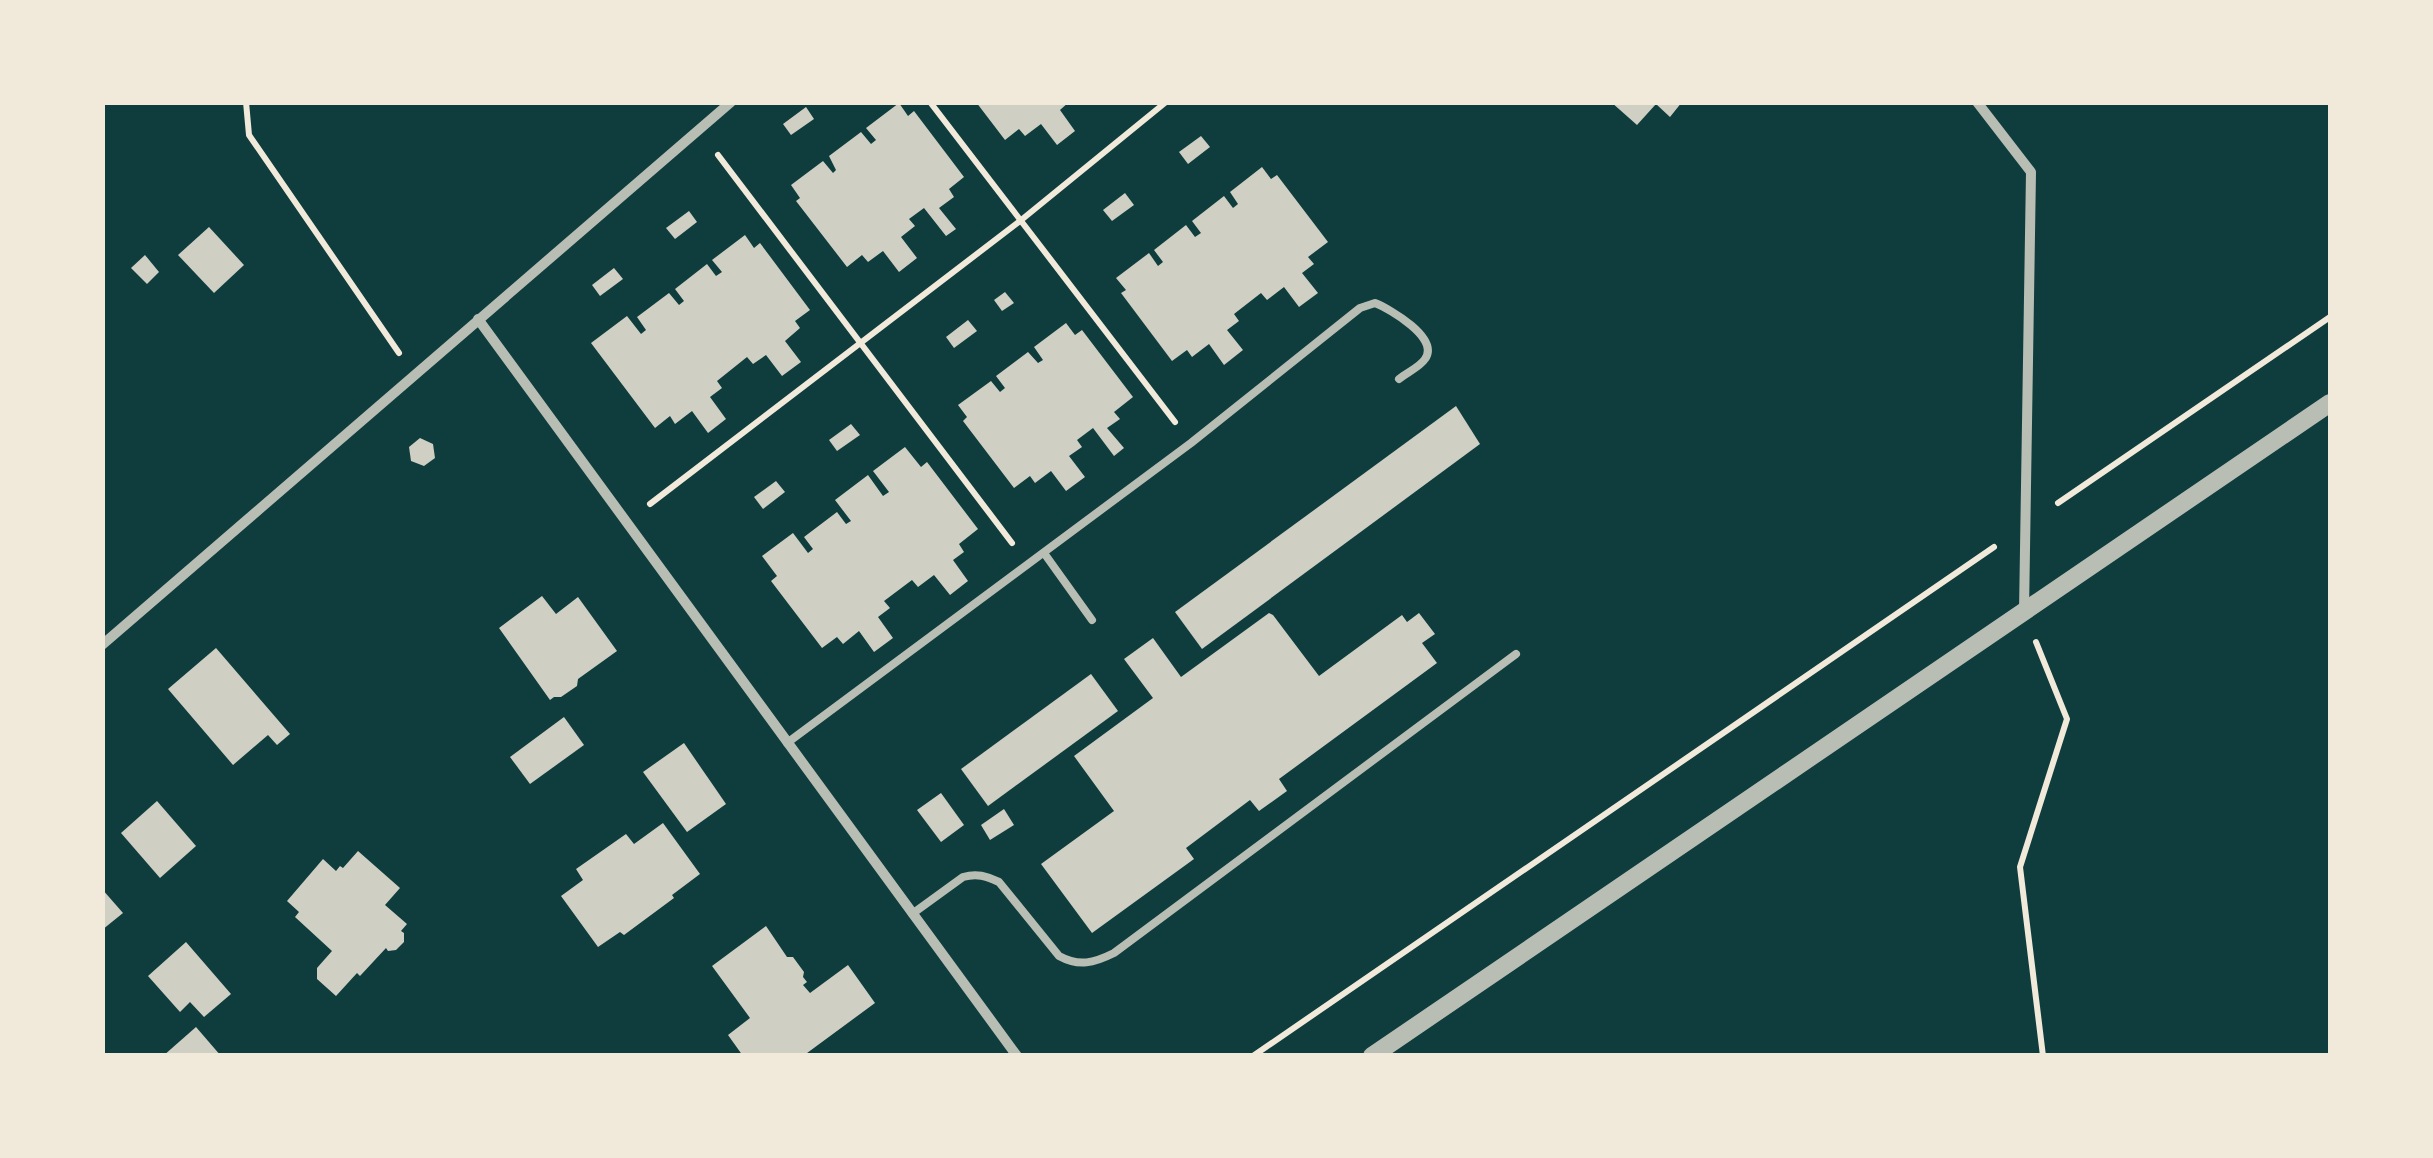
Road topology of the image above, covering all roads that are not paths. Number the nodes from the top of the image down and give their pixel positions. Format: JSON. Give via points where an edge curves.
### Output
{"nodes":[{"id":1,"x":731,"y":102,"type":"edge"},
{"id":2,"x":1977,"y":102,"type":"edge"},
{"id":3,"x":478,"y":319,"type":"junction"},
{"id":4,"x":1398,"y":379,"type":"dead end"},
{"id":5,"x":2330,"y":403,"type":"edge"},
{"id":6,"x":1044,"y":554,"type":"junction"},
{"id":7,"x":2024,"y":614,"type":"junction"},
{"id":8,"x":1092,"y":620,"type":"dead end"},
{"id":9,"x":102,"y":645,"type":"edge"},
{"id":10,"x":1516,"y":654,"type":"dead end"},
{"id":11,"x":787,"y":742,"type":"junction"},
{"id":12,"x":912,"y":914,"type":"junction"},
{"id":13,"x":1017,"y":1056,"type":"edge"},
{"id":14,"x":1372,"y":1056,"type":"edge"}],
"edges":[{"from":1,"to":3,"type":"street"},
{"from":2,"to":7,"type":"street","via":[[2031,172]]},
{"from":3,"to":9,"type":"street"},
{"from":3,"to":11,"type":"street"},
{"from":4,"to":6,"type":"lane","via":[[1426,358],[1425,342],[1391,310],[1375,303],[1360,308]]},
{"from":5,"to":7,"type":"street"},
{"from":6,"to":8,"type":"lane"},
{"from":6,"to":11,"type":"lane"},
{"from":7,"to":14,"type":"street"},
{"from":10,"to":12,"type":"lane","via":[[1100,960],[1087,964],[1059,956],[998,882],[984,876],[963,876]]},
{"from":11,"to":12,"type":"street"},
{"from":12,"to":13,"type":"street"}]}
